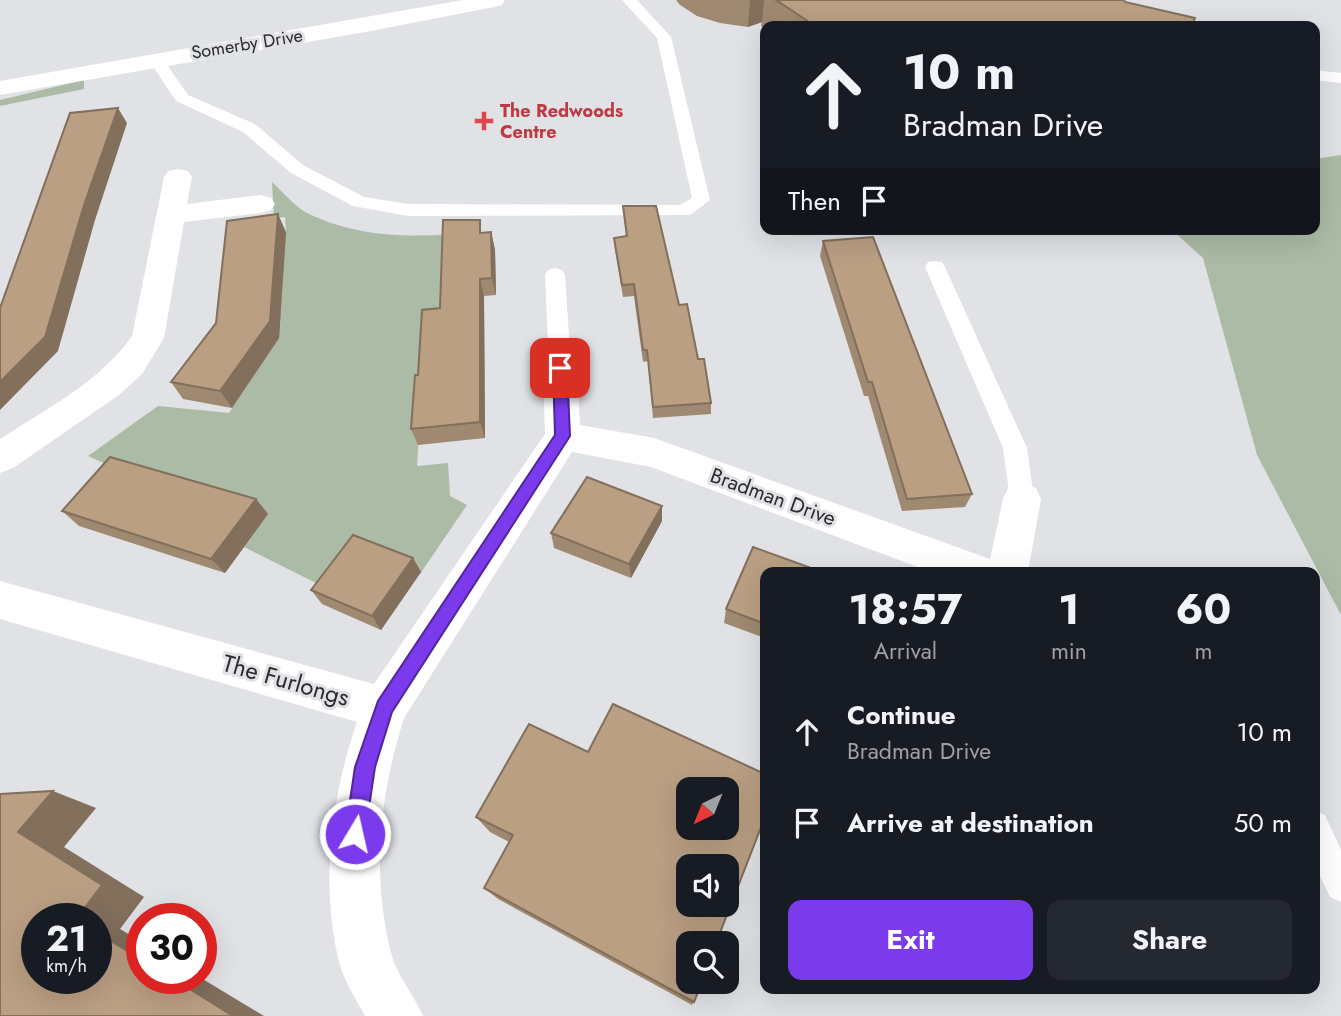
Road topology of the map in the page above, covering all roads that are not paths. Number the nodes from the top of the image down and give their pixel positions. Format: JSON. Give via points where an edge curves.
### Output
{"nodes":[{"id":1,"x":494,"y":0,"type":"edge"},
{"id":2,"x":629,"y":0,"type":"edge"},
{"id":3,"x":156,"y":59,"type":"junction"},
{"id":4,"x":1320,"y":76,"type":"edge"},
{"id":5,"x":1341,"y":78,"type":"edge"},
{"id":6,"x":0,"y":88,"type":"edge"},
{"id":7,"x":178,"y":177,"type":"dead end"},
{"id":8,"x":261,"y":204,"type":"dead end"},
{"id":9,"x":171,"y":215,"type":"junction"},
{"id":10,"x":935,"y":267,"type":"dead end"},
{"id":11,"x":555,"y":275,"type":"dead end"},
{"id":12,"x":560,"y":368,"type":"joint"},
{"id":13,"x":563,"y":436,"type":"junction"},
{"id":14,"x":0,"y":458,"type":"edge"},
{"id":15,"x":1022,"y":499,"type":"joint"},
{"id":16,"x":964,"y":567,"type":"edge"},
{"id":17,"x":1009,"y":567,"type":"edge"},
{"id":18,"x":0,"y":600,"type":"edge"},
{"id":19,"x":384,"y":708,"type":"junction"},
{"id":20,"x":1320,"y":839,"type":"edge"},
{"id":21,"x":1341,"y":886,"type":"edge"},
{"id":22,"x":395,"y":1016,"type":"edge"}],
"edges":[{"from":1,"to":3,"type":"street","name":"Somerby Drive"},
{"from":2,"to":3,"type":"lane","via":[[664,37],[701,200],[684,211],[408,210],[359,201],[298,169],[249,128],[182,98]]},
{"from":3,"to":6,"type":"street","name":"Somerby Drive"},
{"from":4,"to":5,"type":"lane"},
{"from":7,"to":9,"type":"street"},
{"from":8,"to":9,"type":"street"},
{"from":9,"to":14,"type":"street","via":[[148,338],[130,365],[107,386]]},
{"from":10,"to":15,"type":"lane","via":[[1015,448]]},
{"from":11,"to":12,"type":"lane"},
{"from":12,"to":13,"type":"street"},
{"from":13,"to":16,"type":"street","name":"Bradman Drive","via":[[654,453]]},
{"from":13,"to":19,"type":"street"},
{"from":15,"to":17,"type":"street"},
{"from":18,"to":19,"type":"street","name":"The Furlongs"},
{"from":19,"to":22,"type":"street","via":[[365,767],[355,834],[357,902],[366,963]]},
{"from":20,"to":21,"type":"lane"}]}
